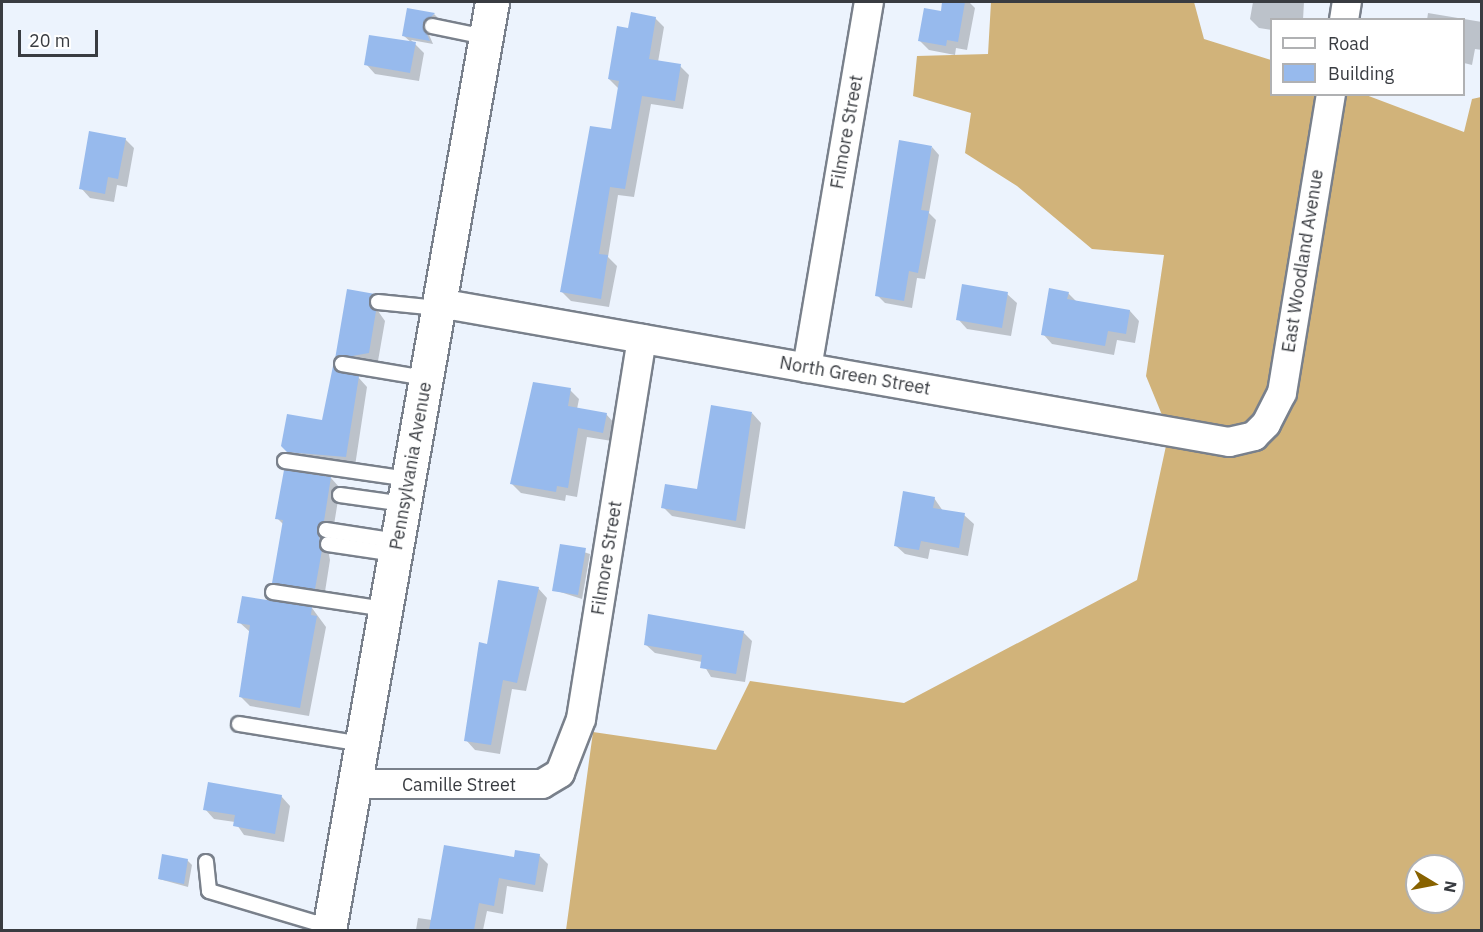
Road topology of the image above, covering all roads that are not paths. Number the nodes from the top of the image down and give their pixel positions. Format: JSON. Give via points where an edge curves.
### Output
{"nodes":[{"id":1,"x":492,"y":2,"type":"edge"},
{"id":2,"x":869,"y":2,"type":"edge"},
{"id":3,"x":1347,"y":2,"type":"edge"},
{"id":4,"x":1344,"y":18,"type":"edge"},
{"id":5,"x":432,"y":26,"type":"dead end"},
{"id":6,"x":485,"y":37,"type":"junction"},
{"id":7,"x":1331,"y":96,"type":"edge"},
{"id":8,"x":378,"y":303,"type":"dead end"},
{"id":9,"x":438,"y":306,"type":"junction"},
{"id":10,"x":642,"y":339,"type":"junction"},
{"id":11,"x":342,"y":364,"type":"dead end"},
{"id":12,"x":807,"y":368,"type":"junction"},
{"id":13,"x":426,"y":378,"type":"junction"},
{"id":14,"x":1266,"y":424,"type":"joint"},
{"id":15,"x":285,"y":461,"type":"dead end"},
{"id":16,"x":406,"y":492,"type":"junction"},
{"id":17,"x":340,"y":495,"type":"dead end"},
{"id":18,"x":327,"y":537,"type":"dead end"},
{"id":19,"x":396,"y":548,"type":"junction"},
{"id":20,"x":273,"y":592,"type":"dead end"},
{"id":21,"x":386,"y":609,"type":"junction"},
{"id":22,"x":239,"y":724,"type":"dead end"},
{"id":23,"x":362,"y":744,"type":"junction"},
{"id":24,"x":560,"y":773,"type":"joint"},
{"id":25,"x":355,"y":784,"type":"junction"},
{"id":26,"x":206,"y":862,"type":"dead end"},
{"id":27,"x":330,"y":929,"type":"edge"}],
"edges":[{"from":1,"to":6,"type":"main road","name":"Pennsylvania Avenue"},
{"from":2,"to":12,"type":"street","name":"Filmore Street"},
{"from":3,"to":4,"type":"street"},
{"from":5,"to":6,"type":"lane"},
{"from":6,"to":9,"type":"main road","name":"Pennsylvania Avenue"},
{"from":7,"to":14,"type":"street","name":"East Woodland Avenue","via":[[1282,393]]},
{"from":8,"to":9,"type":"lane"},
{"from":9,"to":10,"type":"street","name":"North Green Street"},
{"from":9,"to":13,"type":"main road","name":"Pennsylvania Avenue"},
{"from":10,"to":12,"type":"street","name":"North Green Street"},
{"from":10,"to":24,"type":"street","name":"Filmore Street","via":[[581,718]]},
{"from":11,"to":13,"type":"lane"},
{"from":12,"to":14,"type":"street","name":"North Green Street","via":[[1230,442],[1254,436]]},
{"from":13,"to":16,"type":"main road","name":"Pennsylvania Avenue"},
{"from":15,"to":16,"type":"lane"},
{"from":16,"to":17,"type":"lane"},
{"from":16,"to":19,"type":"main road","name":"Pennsylvania Avenue"},
{"from":18,"to":19,"type":"lane"},
{"from":19,"to":21,"type":"main road","name":"Pennsylvania Avenue"},
{"from":20,"to":21,"type":"lane"},
{"from":21,"to":23,"type":"main road","name":"Pennsylvania Avenue"},
{"from":22,"to":23,"type":"lane"},
{"from":23,"to":25,"type":"main road","name":"Pennsylvania Avenue"},
{"from":24,"to":25,"type":"street","name":"Camille Street","via":[[542,784]]},
{"from":25,"to":27,"type":"main road","name":"Pennsylvania Avenue"},
{"from":26,"to":27,"type":"lane","via":[[209,891]]}]}
